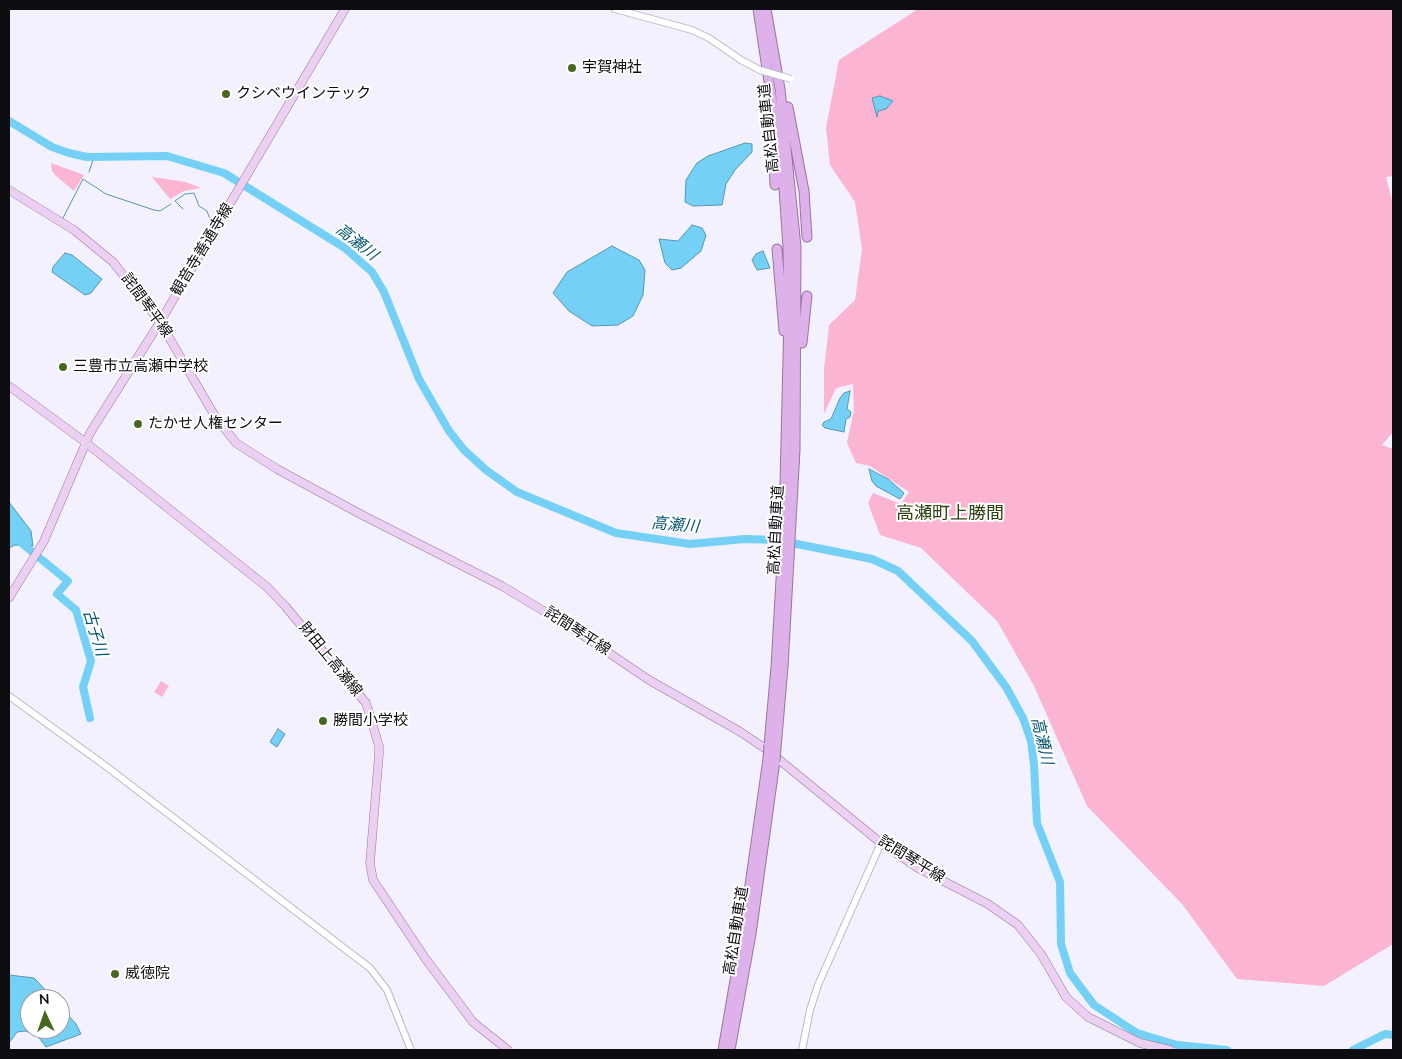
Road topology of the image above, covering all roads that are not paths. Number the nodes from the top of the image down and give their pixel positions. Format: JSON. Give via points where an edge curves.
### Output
{"nodes":[{"id":1,"x":345,"y":9,"type":"edge"},
{"id":2,"x":615,"y":9,"type":"edge"},
{"id":3,"x":758,"y":9,"type":"edge"},
{"id":4,"x":766,"y":9,"type":"edge"},
{"id":5,"x":769,"y":21,"type":"junction"},
{"id":6,"x":791,"y":79,"type":"dead end"},
{"id":7,"x":771,"y":94,"type":"junction"},
{"id":8,"x":775,"y":185,"type":"dead end"},
{"id":9,"x":9,"y":190,"type":"edge"},
{"id":10,"x":807,"y":237,"type":"dead end"},
{"id":11,"x":777,"y":250,"type":"dead end"},
{"id":12,"x":807,"y":296,"type":"dead end"},
{"id":13,"x":160,"y":322,"type":"junction"},
{"id":14,"x":797,"y":378,"type":"junction"},
{"id":15,"x":9,"y":386,"type":"edge"},
{"id":16,"x":788,"y":416,"type":"junction"},
{"id":17,"x":85,"y":442,"type":"junction"},
{"id":18,"x":787,"y":528,"type":"junction"},
{"id":19,"x":9,"y":598,"type":"edge"},
{"id":20,"x":9,"y":696,"type":"edge"},
{"id":21,"x":771,"y":760,"type":"junction"},
{"id":22,"x":881,"y":843,"type":"junction"},
{"id":23,"x":411,"y":1050,"type":"edge"},
{"id":24,"x":508,"y":1050,"type":"edge"},
{"id":25,"x":723,"y":1050,"type":"edge"},
{"id":26,"x":730,"y":1050,"type":"edge"},
{"id":27,"x":802,"y":1050,"type":"edge"},
{"id":28,"x":1170,"y":1050,"type":"edge"}],
"edges":[{"from":1,"to":13,"type":"main road","name":"観音寺善通寺線"},
{"from":2,"to":6,"type":"street","bridge":true,"via":[[700,34],[760,70]]},
{"from":3,"to":7,"type":"highway","name":"高松自動車道"},
{"from":4,"to":5,"type":"highway","name":"高松自動車道"},
{"from":5,"to":10,"type":"highway","via":[[795,136]]},
{"from":5,"to":14,"type":"highway","name":"高松自動車道","via":[[780,89],[796,247]]},
{"from":7,"to":8,"type":"highway"},
{"from":7,"to":16,"type":"highway","name":"高松自動車道","via":[[783,174],[788,248]]},
{"from":9,"to":13,"type":"main road","name":"詫間琴平線","via":[[74,230],[113,262]]},
{"from":11,"to":16,"type":"highway"},
{"from":12,"to":14,"type":"highway"},
{"from":13,"to":17,"type":"main road","name":"観音寺善通寺線"},
{"from":13,"to":22,"type":"main road","name":"詫間琴平線","via":[[216,418],[236,443],[260,460],[356,512],[502,586],[649,680],[739,731]]},
{"from":14,"to":18,"type":"highway","name":"高松自動車道"},
{"from":15,"to":17,"type":"main road","name":"財田上高瀬線"},
{"from":16,"to":18,"type":"highway","name":"高松自動車道"},
{"from":17,"to":19,"type":"main road","name":"観音寺善通寺線","via":[[36,556]]},
{"from":17,"to":24,"type":"main road","name":"財田上高瀬線","via":[[267,587],[366,704],[379,746],[370,863],[373,880],[425,958],[474,1022]]},
{"from":18,"to":21,"type":"highway","name":"高松自動車道","bridge":true},
{"from":20,"to":23,"type":"street","via":[[370,968],[387,990]]},
{"from":21,"to":25,"type":"highway","name":"高松自動車道"},
{"from":21,"to":26,"type":"highway","name":"高松自動車道","via":[[751,934]]},
{"from":22,"to":27,"type":"street","via":[[818,985]]},
{"from":22,"to":28,"type":"main road","name":"詫間琴平線","via":[[918,868],[988,904],[1018,926],[1041,954],[1066,997],[1088,1017],[1140,1043]]}]}
